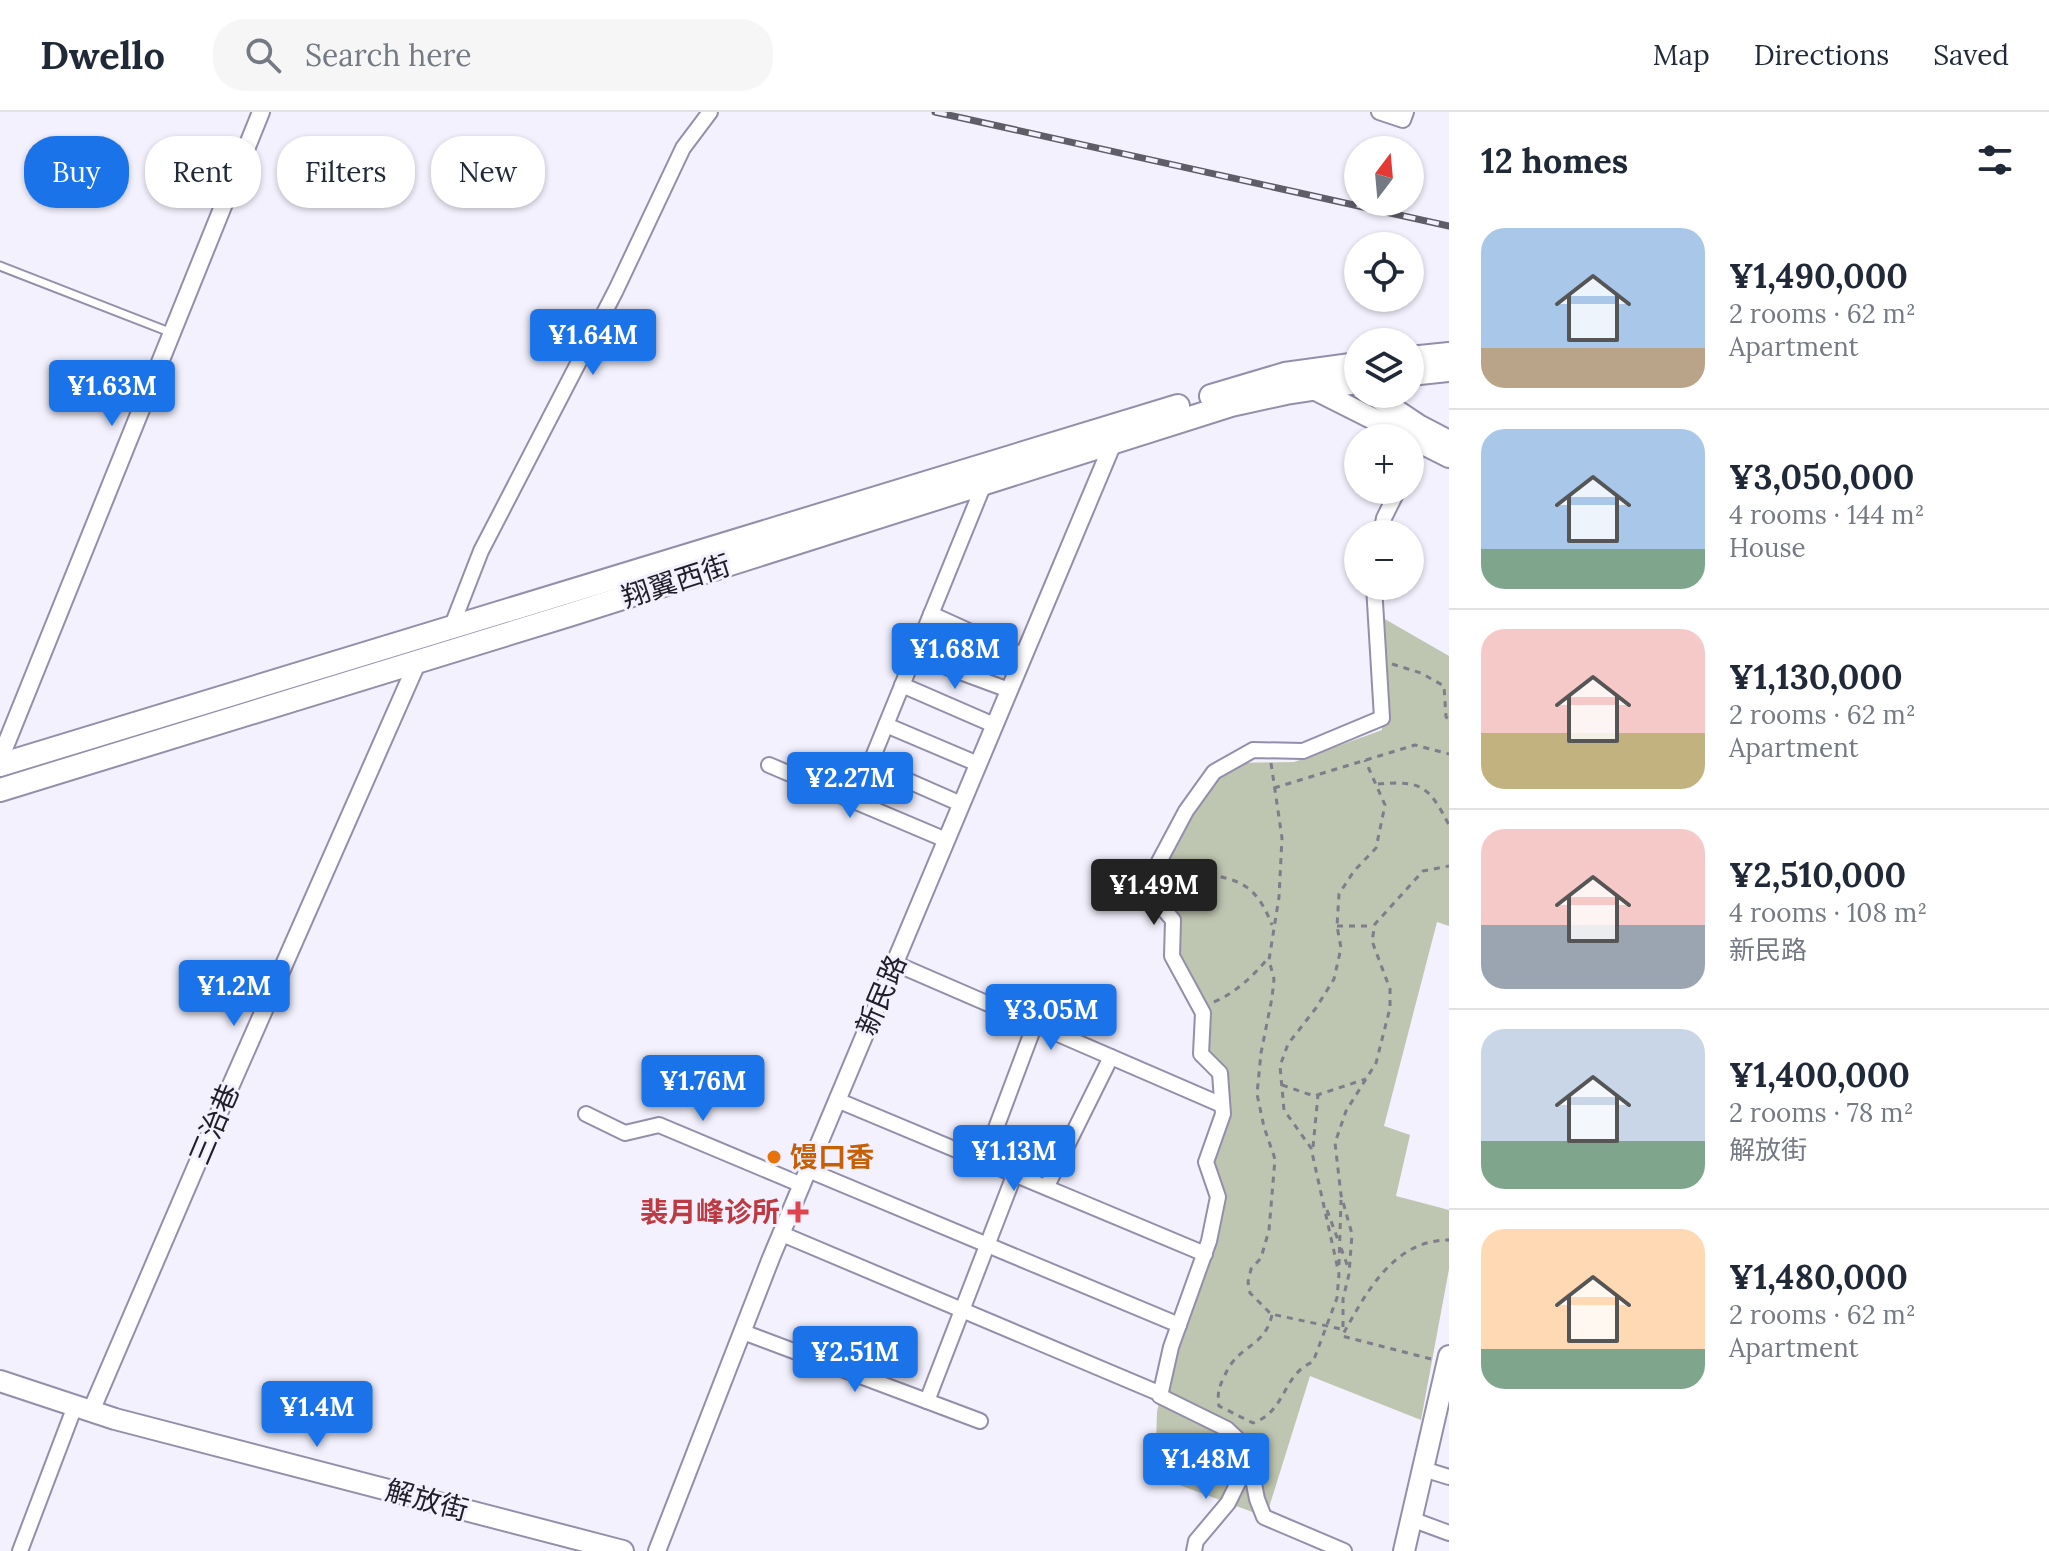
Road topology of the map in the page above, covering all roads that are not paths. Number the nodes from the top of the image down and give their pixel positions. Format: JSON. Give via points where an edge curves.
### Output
{"nodes":[{"id":1,"x":261,"y":112,"type":"edge"},
{"id":2,"x":710,"y":112,"type":"edge"},
{"id":3,"x":1379,"y":112,"type":"edge"},
{"id":4,"x":1406,"y":112,"type":"edge"},
{"id":5,"x":0,"y":266,"type":"edge"},
{"id":6,"x":172,"y":333,"type":"junction"},
{"id":7,"x":1449,"y":354,"type":"edge"},
{"id":8,"x":1424,"y":357,"type":"edge"},
{"id":9,"x":1449,"y":370,"type":"edge"},
{"id":10,"x":1424,"y":373,"type":"edge"},
{"id":11,"x":1285,"y":374,"type":"junction"},
{"id":12,"x":1344,"y":378,"type":"edge"},
{"id":13,"x":1344,"y":382,"type":"edge"},
{"id":14,"x":1314,"y":388,"type":"junction"},
{"id":15,"x":1396,"y":408,"type":"edge"},
{"id":16,"x":1385,"y":424,"type":"edge"},
{"id":17,"x":1449,"y":441,"type":"edge"},
{"id":18,"x":1113,"y":443,"type":"junction"},
{"id":19,"x":1424,"y":444,"type":"edge"},
{"id":20,"x":1449,"y":457,"type":"edge"},
{"id":21,"x":984,"y":484,"type":"junction"},
{"id":22,"x":1375,"y":600,"type":"edge"},
{"id":23,"x":931,"y":614,"type":"junction"},
{"id":24,"x":451,"y":628,"type":"junction"},
{"id":25,"x":914,"y":655,"type":"junction"},
{"id":26,"x":1024,"y":656,"type":"junction"},
{"id":27,"x":418,"y":661,"type":"junction"},
{"id":28,"x":902,"y":685,"type":"junction"},
{"id":29,"x":1009,"y":690,"type":"junction"},
{"id":30,"x":886,"y":725,"type":"junction"},
{"id":31,"x":994,"y":725,"type":"junction"},
{"id":32,"x":0,"y":762,"type":"edge"},
{"id":33,"x":870,"y":764,"type":"junction"},
{"id":34,"x":978,"y":764,"type":"junction"},
{"id":35,"x":769,"y":765,"type":"dead end"},
{"id":36,"x":0,"y":790,"type":"edge"},
{"id":37,"x":855,"y":801,"type":"junction"},
{"id":38,"x":961,"y":804,"type":"junction"},
{"id":39,"x":946,"y":840,"type":"junction"},
{"id":40,"x":894,"y":963,"type":"junction"},
{"id":41,"x":1035,"y":1024,"type":"junction"},
{"id":42,"x":1111,"y":1057,"type":"junction"},
{"id":43,"x":837,"y":1100,"type":"junction"},
{"id":44,"x":1222,"y":1105,"type":"junction"},
{"id":45,"x":586,"y":1114,"type":"dead end"},
{"id":46,"x":984,"y":1160,"type":"junction"},
{"id":47,"x":1015,"y":1173,"type":"junction"},
{"id":48,"x":805,"y":1178,"type":"junction"},
{"id":49,"x":1047,"y":1186,"type":"junction"},
{"id":50,"x":782,"y":1234,"type":"junction"},
{"id":51,"x":987,"y":1245,"type":"junction"},
{"id":52,"x":1205,"y":1254,"type":"junction"},
{"id":53,"x":962,"y":1310,"type":"junction"},
{"id":54,"x":1179,"y":1325,"type":"junction"},
{"id":55,"x":743,"y":1332,"type":"junction"},
{"id":56,"x":1448,"y":1360,"type":"edge"},
{"id":57,"x":0,"y":1381,"type":"edge"},
{"id":58,"x":0,"y":1392,"type":"edge"},
{"id":59,"x":1161,"y":1394,"type":"junction"},
{"id":60,"x":1449,"y":1399,"type":"edge"},
{"id":61,"x":927,"y":1401,"type":"junction"},
{"id":62,"x":79,"y":1412,"type":"junction"},
{"id":63,"x":980,"y":1421,"type":"dead end"},
{"id":64,"x":1442,"y":1424,"type":"edge"},
{"id":65,"x":1249,"y":1460,"type":"junction"},
{"id":66,"x":1435,"y":1472,"type":"edge"},
{"id":67,"x":1416,"y":1520,"type":"junction"},
{"id":68,"x":1449,"y":1533,"type":"edge"},
{"id":69,"x":20,"y":1551,"type":"edge"},
{"id":70,"x":575,"y":1551,"type":"edge"},
{"id":71,"x":623,"y":1551,"type":"edge"},
{"id":72,"x":657,"y":1551,"type":"edge"},
{"id":73,"x":1194,"y":1551,"type":"edge"},
{"id":74,"x":1344,"y":1551,"type":"edge"},
{"id":75,"x":1404,"y":1551,"type":"edge"},
{"id":76,"x":1414,"y":1551,"type":"edge"}],
"edges":[{"from":1,"to":6,"type":"street"},
{"from":2,"to":24,"type":"street","via":[[683,148],[481,551]]},
{"from":3,"to":4,"type":"street","via":[[1403,120]]},
{"from":5,"to":6,"type":"lane"},
{"from":6,"to":32,"type":"street"},
{"from":7,"to":8,"type":"main road"},
{"from":9,"to":10,"type":"main road"},
{"from":11,"to":12,"type":"main road","name":"翔翼西街"},
{"from":11,"to":14,"type":"main road"},
{"from":11,"to":24,"type":"main road","name":"翔翼西街"},
{"from":13,"to":14,"type":"main road","name":"翔翼西街"},
{"from":14,"to":16,"type":"main road"},
{"from":14,"to":18,"type":"main road","name":"翔翼西街","via":[[1231,405]]},
{"from":15,"to":17,"type":"main road"},
{"from":18,"to":21,"type":"main road","name":"翔翼西街"},
{"from":18,"to":26,"type":"street","name":"新民路"},
{"from":19,"to":20,"type":"main road"},
{"from":21,"to":23,"type":"street"},
{"from":21,"to":27,"type":"main road","name":"翔翼西街"},
{"from":22,"to":44,"type":"street","via":[[1382,718],[1303,751],[1253,750],[1214,772],[1186,811],[1145,888],[1173,920],[1172,956],[1203,1013],[1201,1054],[1220,1073]]},
{"from":23,"to":25,"type":"street"},
{"from":23,"to":26,"type":"street"},
{"from":24,"to":32,"type":"main road","name":"翔翼西街"},
{"from":25,"to":28,"type":"street"},
{"from":25,"to":29,"type":"street"},
{"from":26,"to":29,"type":"street","name":"新民路"},
{"from":27,"to":36,"type":"main road","name":"翔翼西街"},
{"from":27,"to":62,"type":"street","name":"三治巷","via":[[236,1074]]},
{"from":28,"to":30,"type":"street"},
{"from":28,"to":31,"type":"street"},
{"from":29,"to":31,"type":"street","name":"新民路"},
{"from":30,"to":33,"type":"street"},
{"from":30,"to":34,"type":"street"},
{"from":31,"to":34,"type":"street","name":"新民路"},
{"from":33,"to":37,"type":"street"},
{"from":33,"to":38,"type":"street"},
{"from":34,"to":38,"type":"street","name":"新民路"},
{"from":35,"to":37,"type":"street"},
{"from":37,"to":39,"type":"street"},
{"from":38,"to":39,"type":"street","name":"新民路"},
{"from":39,"to":40,"type":"street","name":"新民路"},
{"from":40,"to":41,"type":"street"},
{"from":40,"to":43,"type":"street","name":"新民路"},
{"from":41,"to":42,"type":"street"},
{"from":41,"to":46,"type":"street"},
{"from":42,"to":44,"type":"street"},
{"from":42,"to":49,"type":"street"},
{"from":43,"to":46,"type":"street"},
{"from":43,"to":48,"type":"street","name":"新民路"},
{"from":44,"to":52,"type":"street","via":[[1206,1162],[1218,1197]]},
{"from":45,"to":48,"type":"street","via":[[625,1133],[659,1125]]},
{"from":46,"to":47,"type":"street"},
{"from":47,"to":49,"type":"street"},
{"from":47,"to":51,"type":"street"},
{"from":48,"to":50,"type":"street","name":"新民路"},
{"from":48,"to":51,"type":"street"},
{"from":49,"to":52,"type":"street"},
{"from":50,"to":53,"type":"street"},
{"from":50,"to":55,"type":"street","name":"新民路"},
{"from":51,"to":53,"type":"street"},
{"from":51,"to":54,"type":"street"},
{"from":52,"to":54,"type":"street"},
{"from":53,"to":59,"type":"street"},
{"from":53,"to":61,"type":"street"},
{"from":54,"to":59,"type":"street"},
{"from":55,"to":61,"type":"street"},
{"from":55,"to":72,"type":"street","name":"新民路"},
{"from":56,"to":64,"type":"main road"},
{"from":57,"to":62,"type":"main road","name":"解放街"},
{"from":58,"to":62,"type":"main road"},
{"from":59,"to":65,"type":"street","via":[[1227,1429],[1247,1448]]},
{"from":60,"to":64,"type":"main road"},
{"from":61,"to":63,"type":"street"},
{"from":62,"to":69,"type":"street"},
{"from":62,"to":70,"type":"main road"},
{"from":62,"to":71,"type":"main road","name":"解放街"},
{"from":64,"to":66,"type":"main road"},
{"from":65,"to":73,"type":"street","via":[[1228,1503],[1196,1541]]},
{"from":65,"to":74,"type":"street","via":[[1264,1517]]},
{"from":66,"to":67,"type":"main road"},
{"from":67,"to":68,"type":"street"},
{"from":67,"to":75,"type":"main road"},
{"from":67,"to":76,"type":"main road"}]}
